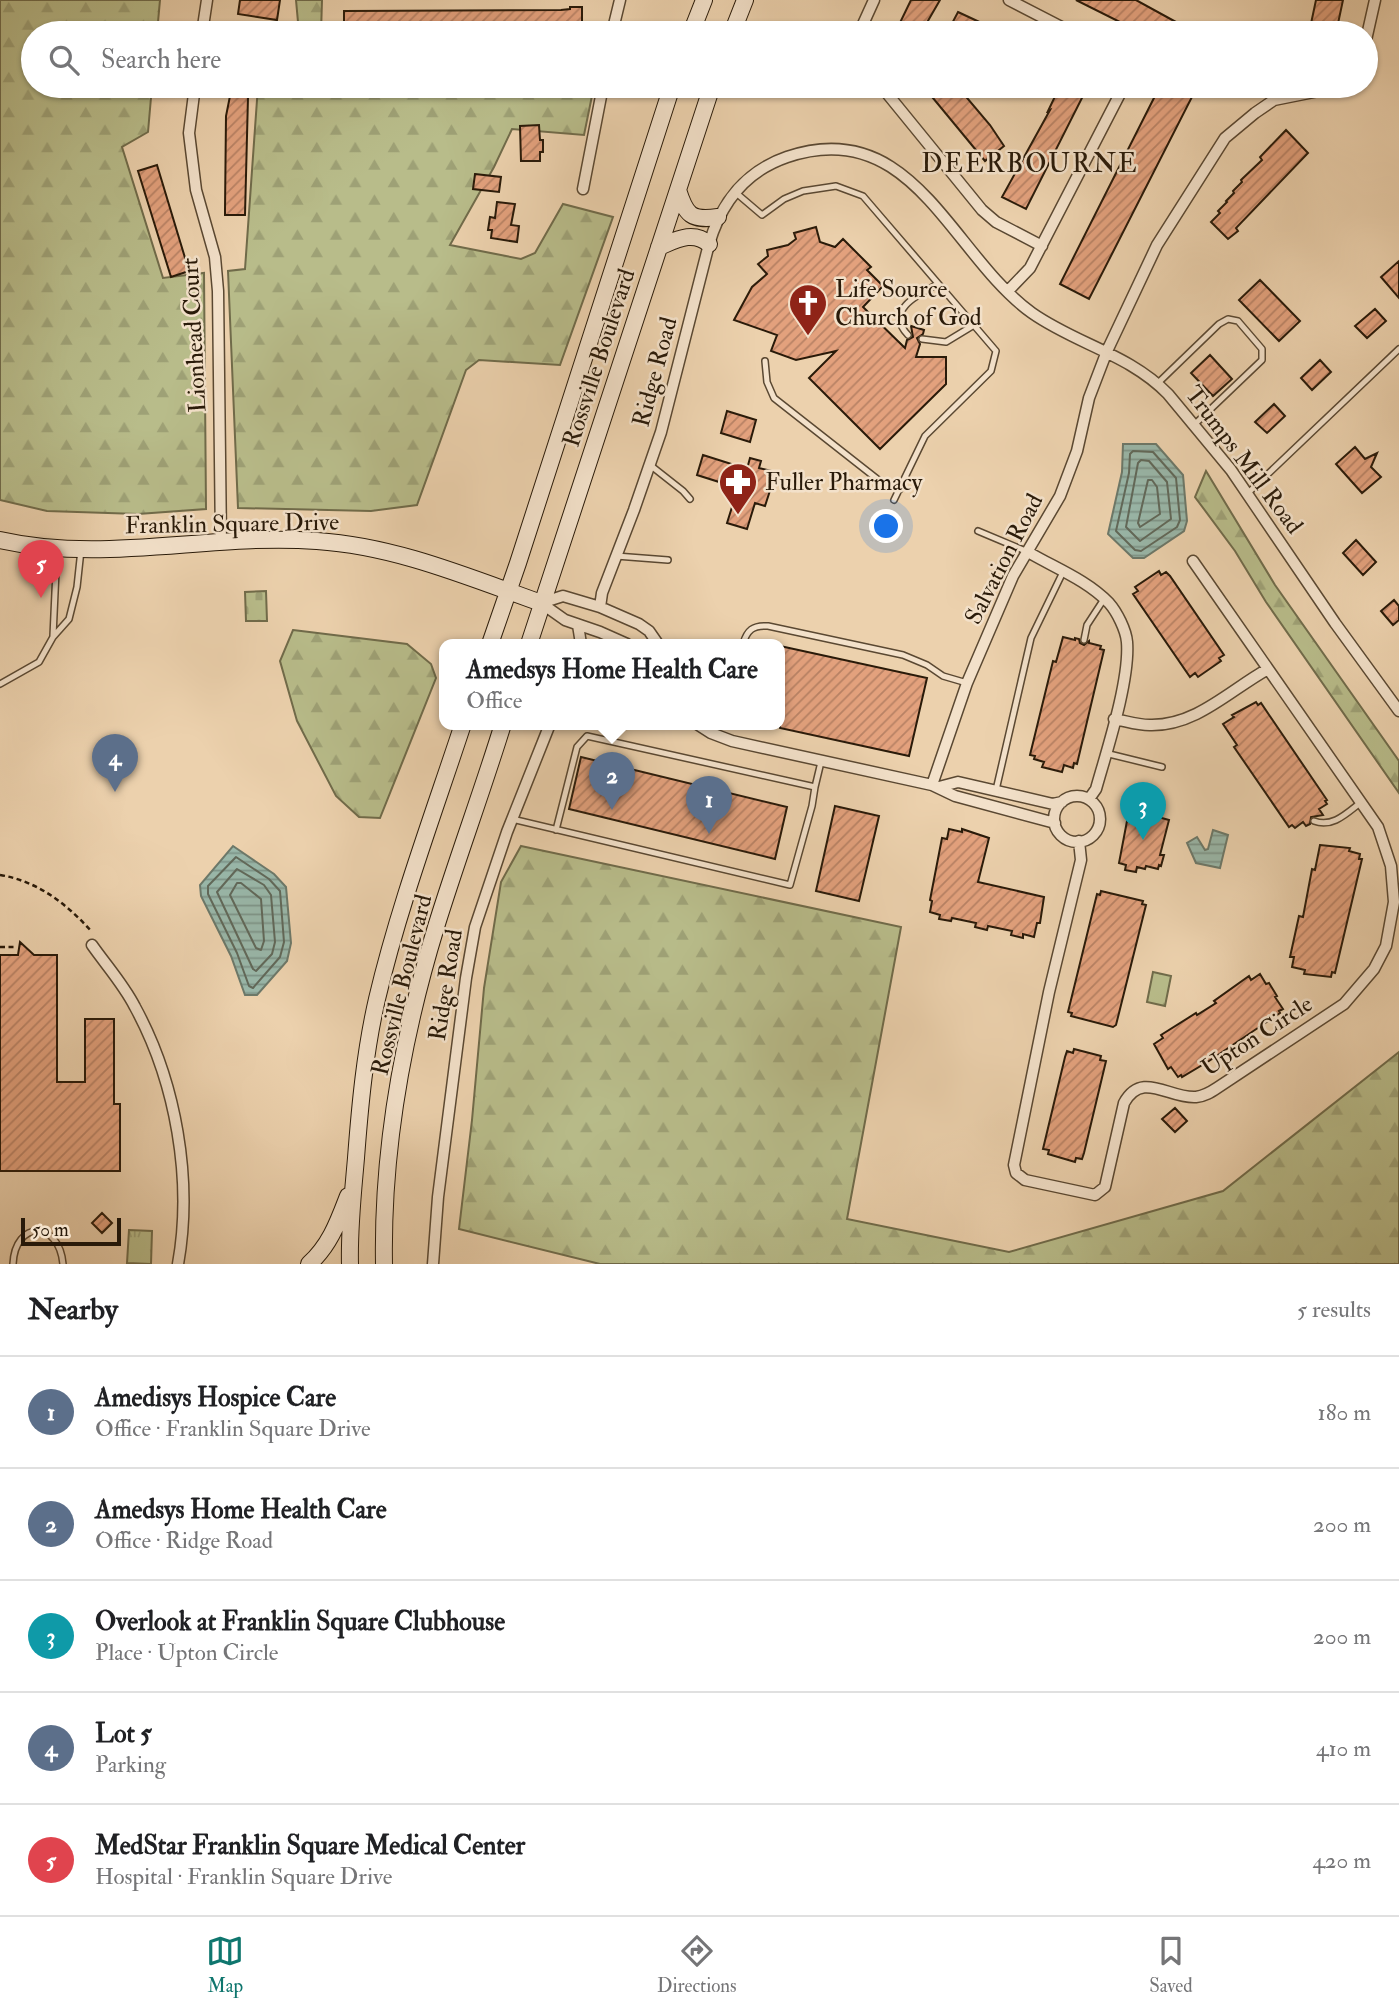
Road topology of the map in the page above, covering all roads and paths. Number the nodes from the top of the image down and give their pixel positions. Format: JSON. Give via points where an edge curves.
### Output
{"nodes":[{"id":1,"x":207,"y":0,"type":"edge"},
{"id":2,"x":620,"y":0,"type":"edge"},
{"id":3,"x":704,"y":0,"type":"edge"},
{"id":4,"x":745,"y":0,"type":"edge"},
{"id":5,"x":874,"y":0,"type":"edge"},
{"id":6,"x":1009,"y":0,"type":"edge"},
{"id":7,"x":1375,"y":0,"type":"edge"},
{"id":8,"x":204,"y":21,"type":"edge"},
{"id":9,"x":615,"y":21,"type":"edge"},
{"id":10,"x":696,"y":21,"type":"edge"},
{"id":11,"x":737,"y":21,"type":"edge"},
{"id":12,"x":864,"y":21,"type":"edge"},
{"id":13,"x":1050,"y":21,"type":"edge"},
{"id":14,"x":1370,"y":21,"type":"edge"},
{"id":15,"x":193,"y":98,"type":"edge"},
{"id":16,"x":601,"y":98,"type":"edge"},
{"id":17,"x":668,"y":98,"type":"edge"},
{"id":18,"x":708,"y":98,"type":"edge"},
{"id":19,"x":891,"y":98,"type":"edge"},
{"id":20,"x":1118,"y":98,"type":"edge"},
{"id":21,"x":1283,"y":98,"type":"edge"},
{"id":22,"x":769,"y":163,"type":"joint"},
{"id":23,"x":583,"y":189,"type":"dead end"},
{"id":24,"x":678,"y":190,"type":"junction"},
{"id":25,"x":736,"y":192,"type":"junction"},
{"id":26,"x":718,"y":217,"type":"junction"},
{"id":27,"x":709,"y":244,"type":"junction"},
{"id":28,"x":1042,"y":246,"type":"junction"},
{"id":29,"x":659,"y":247,"type":"junction"},
{"id":30,"x":938,"y":284,"type":"junction"},
{"id":31,"x":1008,"y":291,"type":"junction"},
{"id":32,"x":974,"y":325,"type":"junction"},
{"id":33,"x":908,"y":335,"type":"dead end"},
{"id":34,"x":922,"y":339,"type":"dead end"},
{"id":35,"x":1399,"y":349,"type":"edge"},
{"id":36,"x":1107,"y":351,"type":"junction"},
{"id":37,"x":765,"y":361,"type":"dead end"},
{"id":38,"x":1157,"y":383,"type":"junction"},
{"id":39,"x":1194,"y":425,"type":"junction"},
{"id":40,"x":650,"y":465,"type":"junction"},
{"id":41,"x":900,"y":489,"type":"junction"},
{"id":42,"x":1247,"y":494,"type":"junction"},
{"id":43,"x":690,"y":499,"type":"dead end"},
{"id":44,"x":894,"y":500,"type":"dead end"},
{"id":45,"x":978,"y":531,"type":"dead end"},
{"id":46,"x":0,"y":540,"type":"edge"},
{"id":47,"x":221,"y":543,"type":"junction"},
{"id":48,"x":57,"y":549,"type":"junction"},
{"id":49,"x":81,"y":550,"type":"junction"},
{"id":50,"x":1028,"y":552,"type":"junction"},
{"id":51,"x":616,"y":556,"type":"junction"},
{"id":52,"x":668,"y":560,"type":"dead end"},
{"id":53,"x":1193,"y":561,"type":"dead end"},
{"id":54,"x":1063,"y":572,"type":"junction"},
{"id":55,"x":508,"y":591,"type":"junction"},
{"id":56,"x":1104,"y":598,"type":"junction"},
{"id":57,"x":541,"y":603,"type":"junction"},
{"id":58,"x":600,"y":607,"type":"junction"},
{"id":59,"x":578,"y":625,"type":"junction"},
{"id":60,"x":53,"y":637,"type":"junction"},
{"id":61,"x":492,"y":639,"type":"edge"},
{"id":62,"x":530,"y":639,"type":"edge"},
{"id":63,"x":580,"y":639,"type":"edge"},
{"id":64,"x":618,"y":639,"type":"edge"},
{"id":65,"x":655,"y":639,"type":"edge"},
{"id":66,"x":745,"y":639,"type":"edge"},
{"id":67,"x":1084,"y":640,"type":"dead end"},
{"id":68,"x":1268,"y":669,"type":"junction"},
{"id":69,"x":967,"y":683,"type":"junction"},
{"id":70,"x":0,"y":684,"type":"edge"},
{"id":71,"x":1399,"y":711,"type":"edge"},
{"id":72,"x":1114,"y":719,"type":"junction"},
{"id":73,"x":461,"y":730,"type":"edge"},
{"id":74,"x":501,"y":730,"type":"edge"},
{"id":75,"x":548,"y":730,"type":"edge"},
{"id":76,"x":709,"y":730,"type":"edge"},
{"id":77,"x":1105,"y":753,"type":"junction"},
{"id":78,"x":821,"y":762,"type":"junction"},
{"id":79,"x":1163,"y":767,"type":"dead end"},
{"id":80,"x":936,"y":786,"type":"junction"},
{"id":81,"x":815,"y":788,"type":"junction"},
{"id":82,"x":996,"y":790,"type":"junction"},
{"id":83,"x":1089,"y":799,"type":"junction"},
{"id":84,"x":1062,"y":802,"type":"junction"},
{"id":85,"x":1360,"y":803,"type":"junction"},
{"id":86,"x":512,"y":819,"type":"junction"},
{"id":87,"x":1314,"y":821,"type":"dead end"},
{"id":88,"x":1055,"y":822,"type":"junction"},
{"id":89,"x":556,"y":830,"type":"junction"},
{"id":90,"x":1079,"y":842,"type":"junction"},
{"id":91,"x":92,"y":945,"type":"dead end"},
{"id":92,"x":0,"y":947,"type":"edge"},
{"id":93,"x":15,"y":947,"type":"dead end"},
{"id":94,"x":354,"y":1181,"type":"junction"},
{"id":95,"x":13,"y":1264,"type":"edge"},
{"id":96,"x":63,"y":1264,"type":"edge"},
{"id":97,"x":178,"y":1264,"type":"edge"},
{"id":98,"x":309,"y":1264,"type":"edge"},
{"id":99,"x":351,"y":1264,"type":"edge"},
{"id":100,"x":384,"y":1264,"type":"edge"},
{"id":101,"x":433,"y":1264,"type":"edge"}],
"edges":[{"from":1,"to":8,"type":"street"},
{"from":2,"to":9,"type":"street"},
{"from":3,"to":10,"type":"main road"},
{"from":4,"to":11,"type":"main road"},
{"from":5,"to":12,"type":"street"},
{"from":6,"to":13,"type":"street"},
{"from":7,"to":14,"type":"street"},
{"from":15,"to":47,"type":"street","name":"Lionhead Court","via":[[189,133],[196,190],[215,257],[218,291]]},
{"from":16,"to":23,"type":"street"},
{"from":17,"to":55,"type":"main road","name":"Rossville Boulevard"},
{"from":18,"to":24,"type":"main road","name":"Rossville Boulevard"},
{"from":19,"to":28,"type":"street","via":[[982,210]]},
{"from":20,"to":28,"type":"street"},
{"from":21,"to":36,"type":"street","name":"Salvation Road","via":[[1273,100],[1225,138],[1157,245]]},
{"from":22,"to":25,"type":"street","name":"Ridge Road"},
{"from":22,"to":31,"type":"street","name":"Trumps Mill Road","via":[[815,151],[859,153],[881,161],[918,187]]},
{"from":24,"to":26,"type":"main road","via":[[683,208],[692,216]]},
{"from":24,"to":29,"type":"main road","name":"Rossville Boulevard"},
{"from":25,"to":26,"type":"street","name":"Ridge Road"},
{"from":25,"to":30,"type":"lane","via":[[762,215],[803,191],[836,186],[863,196]]},
{"from":26,"to":27,"type":"street","name":"Ridge Road"},
{"from":27,"to":29,"type":"main road","via":[[692,236]]},
{"from":27,"to":40,"type":"street","name":"Ridge Road"},
{"from":28,"to":31,"type":"street","via":[[1030,268]]},
{"from":29,"to":57,"type":"main road","name":"Rossville Boulevard"},
{"from":30,"to":32,"type":"lane"},
{"from":30,"to":33,"type":"lane","via":[[911,298],[899,321]]},
{"from":31,"to":36,"type":"street","name":"Trumps Mill Road","via":[[1031,313]]},
{"from":32,"to":34,"type":"lane","via":[[946,342]]},
{"from":32,"to":41,"type":"lane","via":[[996,351],[991,372],[925,436]]},
{"from":35,"to":42,"type":"lane"},
{"from":36,"to":38,"type":"street","name":"Trumps Mill Road"},
{"from":36,"to":50,"type":"street","name":"Salvation Road","via":[[1070,470]]},
{"from":37,"to":41,"type":"lane","via":[[774,398],[881,482]]},
{"from":38,"to":39,"type":"street","name":"Trumps Mill Road"},
{"from":38,"to":39,"type":"lane","via":[[1219,324],[1228,319],[1238,321],[1262,349],[1262,360]]},
{"from":39,"to":42,"type":"street","name":"Trumps Mill Road"},
{"from":40,"to":43,"type":"lane"},
{"from":40,"to":51,"type":"street","name":"Ridge Road"},
{"from":41,"to":44,"type":"lane"},
{"from":42,"to":71,"type":"street","name":"Trumps Mill Road"},
{"from":45,"to":50,"type":"lane"},
{"from":46,"to":48,"type":"main road","name":"Franklin Square Drive"},
{"from":47,"to":49,"type":"main road","name":"Franklin Square Drive"},
{"from":47,"to":55,"type":"main road","name":"Franklin Square Drive","via":[[315,541],[367,547]]},
{"from":48,"to":49,"type":"main road","name":"Franklin Square Drive"},
{"from":48,"to":60,"type":"lane"},
{"from":49,"to":60,"type":"lane","via":[[74,605],[69,619]]},
{"from":50,"to":54,"type":"street"},
{"from":50,"to":69,"type":"street","name":"Salvation Road"},
{"from":51,"to":52,"type":"lane"},
{"from":51,"to":58,"type":"street","name":"Ridge Road"},
{"from":53,"to":68,"type":"street","name":"Upton Circle"},
{"from":54,"to":56,"type":"street"},
{"from":54,"to":82,"type":"lane","via":[[1031,638]]},
{"from":55,"to":57,"type":"main road","name":"Franklin Square Drive"},
{"from":55,"to":61,"type":"main road","name":"Rossville Boulevard"},
{"from":56,"to":67,"type":"lane","via":[[1087,625]]},
{"from":56,"to":72,"type":"street","via":[[1127,638]]},
{"from":57,"to":58,"type":"street","name":"Franklin Square Drive","via":[[563,596]]},
{"from":57,"to":59,"type":"street","name":"Franklin Square Drive"},
{"from":57,"to":62,"type":"main road","name":"Rossville Boulevard"},
{"from":58,"to":65,"type":"street","name":"Franklin Square Drive","via":[[639,624]]},
{"from":59,"to":63,"type":"street"},
{"from":59,"to":64,"type":"street","name":"Franklin Square Drive"},
{"from":60,"to":70,"type":"lane","via":[[39,662]]},
{"from":66,"to":69,"type":"lane","via":[[750,629],[768,625],[903,655]]},
{"from":68,"to":72,"type":"street","via":[[1193,717],[1150,726]]},
{"from":68,"to":85,"type":"street","name":"Upton Circle"},
{"from":69,"to":80,"type":"street","name":"Salvation Road"},
{"from":72,"to":77,"type":"street"},
{"from":73,"to":94,"type":"main road","name":"Rossville Boulevard","via":[[377,999]]},
{"from":74,"to":100,"type":"main road","name":"Rossville Boulevard","via":[[437,926],[410,1028],[391,1147]]},
{"from":75,"to":86,"type":"street","name":"Ridge Road"},
{"from":76,"to":78,"type":"street","via":[[732,741]]},
{"from":77,"to":79,"type":"lane"},
{"from":77,"to":83,"type":"street"},
{"from":78,"to":80,"type":"street"},
{"from":78,"to":81,"type":"lane"},
{"from":80,"to":82,"type":"street","via":[[958,782]]},
{"from":80,"to":88,"type":"street","via":[[955,796]]},
{"from":81,"to":89,"type":"lane","via":[[587,736],[577,747]]},
{"from":81,"to":89,"type":"lane","via":[[790,885]]},
{"from":82,"to":84,"type":"street","via":[[1053,804]]},
{"from":83,"to":84,"type":"street","via":[[1075,796]]},
{"from":83,"to":90,"type":"street","via":[[1099,810],[1100,824],[1092,836]]},
{"from":84,"to":88,"type":"street"},
{"from":85,"to":87,"type":"lane","via":[[1332,822]]},
{"from":85,"to":90,"type":"street","name":"Upton Circle","via":[[1378,827],[1394,884],[1391,928],[1374,970],[1344,1004],[1206,1095],[1136,1088],[1124,1103],[1105,1187],[1095,1195],[1025,1180],[1014,1165],[1081,860]]},
{"from":86,"to":89,"type":"lane"},
{"from":86,"to":101,"type":"street","name":"Ridge Road","via":[[479,914],[466,978]]},
{"from":88,"to":90,"type":"street","via":[[1066,839]]},
{"from":91,"to":97,"type":"street","via":[[134,1004],[168,1088],[183,1186]]},
{"from":92,"to":93,"type":"path"},
{"from":94,"to":98,"type":"main road","via":[[332,1236]]},
{"from":94,"to":99,"type":"main road","name":"Rossville Boulevard"},
{"from":95,"to":96,"type":"lane","via":[[19,1240],[34,1232],[53,1237],[60,1245]]}]}
